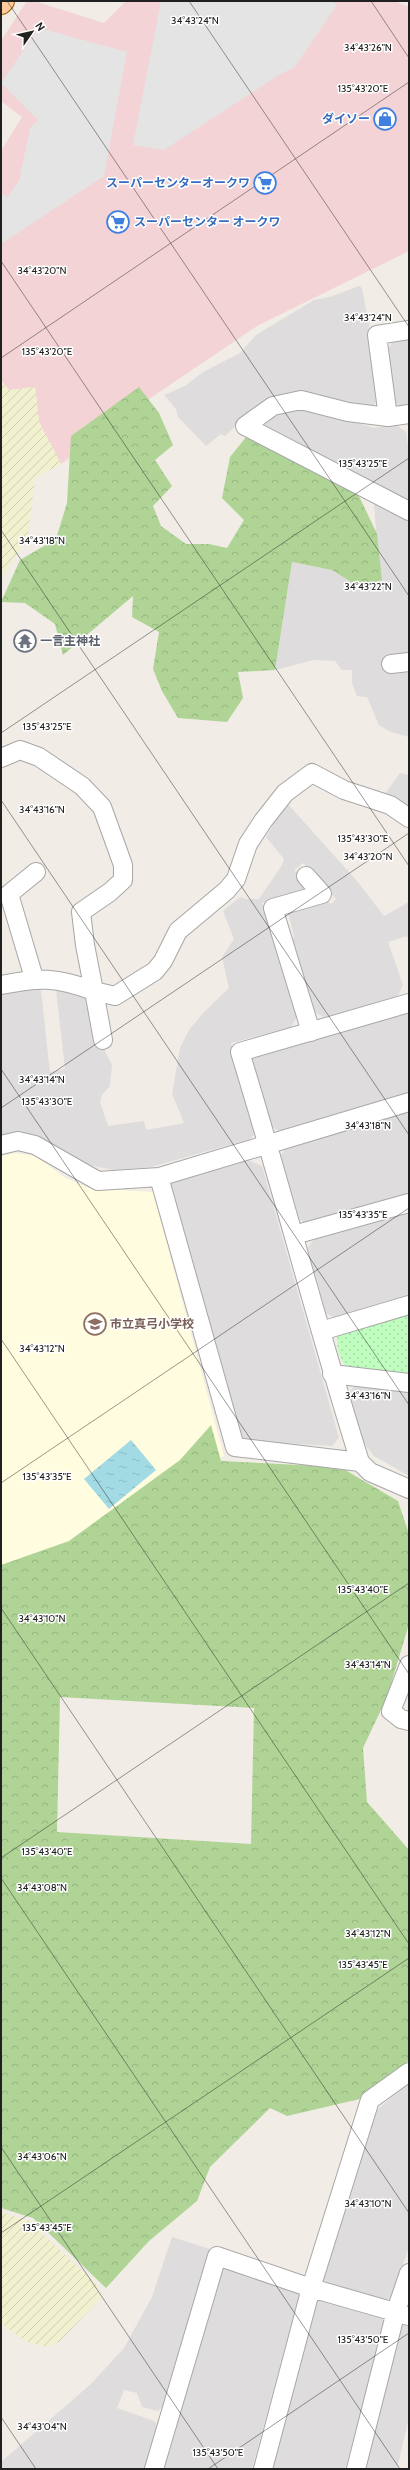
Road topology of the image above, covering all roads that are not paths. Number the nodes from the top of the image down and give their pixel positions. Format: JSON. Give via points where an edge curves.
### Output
{"nodes":[{"id":1,"x":409,"y":330,"type":"edge"},
{"id":2,"x":409,"y":414,"type":"edge"},
{"id":3,"x":388,"y":417,"type":"junction"},
{"id":4,"x":409,"y":511,"type":"edge"},
{"id":5,"x":409,"y":662,"type":"edge"},
{"id":6,"x":391,"y":664,"type":"dead end"},
{"id":7,"x":1,"y":758,"type":"edge"},
{"id":8,"x":409,"y":818,"type":"edge"},
{"id":9,"x":36,"y":872,"type":"dead end"},
{"id":10,"x":306,"y":876,"type":"dead end"},
{"id":11,"x":34,"y":978,"type":"junction"},
{"id":12,"x":1,"y":985,"type":"edge"},
{"id":13,"x":94,"y":991,"type":"junction"},
{"id":14,"x":409,"y":1002,"type":"edge"},
{"id":15,"x":311,"y":1032,"type":"junction"},
{"id":16,"x":102,"y":1040,"type":"dead end"},
{"id":17,"x":409,"y":1102,"type":"edge"},
{"id":18,"x":1,"y":1145,"type":"edge"},
{"id":19,"x":269,"y":1145,"type":"junction"},
{"id":20,"x":159,"y":1177,"type":"junction"},
{"id":21,"x":409,"y":1203,"type":"edge"},
{"id":22,"x":294,"y":1236,"type":"junction"},
{"id":23,"x":409,"y":1305,"type":"edge"},
{"id":24,"x":321,"y":1331,"type":"junction"},
{"id":25,"x":332,"y":1374,"type":"junction"},
{"id":26,"x":409,"y":1383,"type":"edge"},
{"id":27,"x":360,"y":1462,"type":"junction"},
{"id":28,"x":409,"y":1489,"type":"edge"},
{"id":29,"x":409,"y":1665,"type":"edge"},
{"id":30,"x":409,"y":1721,"type":"edge"},
{"id":31,"x":409,"y":2072,"type":"edge"},
{"id":32,"x":409,"y":2273,"type":"edge"},
{"id":33,"x":311,"y":2288,"type":"junction"},
{"id":34,"x":402,"y":2313,"type":"edge"},
{"id":35,"x":154,"y":2469,"type":"edge"},
{"id":36,"x":263,"y":2469,"type":"edge"},
{"id":37,"x":356,"y":2469,"type":"edge"}],
"edges":[{"from":1,"to":3,"type":"street","via":[[377,335]]},
{"from":2,"to":3,"type":"street"},
{"from":3,"to":4,"type":"street","via":[[348,412],[302,400],[273,406],[245,426]]},
{"from":5,"to":6,"type":"street"},
{"from":7,"to":13,"type":"street","via":[[20,750],[39,757],[82,786],[102,807],[123,865],[123,880],[81,912],[84,945]]},
{"from":8,"to":13,"type":"street","via":[[390,805],[344,790],[312,773],[286,793],[263,821],[248,844],[236,879],[227,890],[178,931],[156,971],[116,996]]},
{"from":9,"to":11,"type":"street","via":[[9,894]]},
{"from":10,"to":15,"type":"street","via":[[322,894],[273,908]]},
{"from":11,"to":12,"type":"street"},
{"from":11,"to":13,"type":"street","via":[[65,980]]},
{"from":13,"to":16,"type":"street"},
{"from":14,"to":15,"type":"street"},
{"from":15,"to":19,"type":"street","via":[[240,1052]]},
{"from":17,"to":19,"type":"street"},
{"from":18,"to":20,"type":"street","via":[[18,1141],[35,1145],[98,1181]]},
{"from":19,"to":20,"type":"street"},
{"from":19,"to":22,"type":"street"},
{"from":20,"to":27,"type":"street","via":[[234,1447]]},
{"from":21,"to":22,"type":"street"},
{"from":22,"to":24,"type":"street"},
{"from":23,"to":24,"type":"street"},
{"from":24,"to":25,"type":"street"},
{"from":25,"to":26,"type":"street"},
{"from":25,"to":27,"type":"street"},
{"from":27,"to":28,"type":"street","via":[[370,1472]]},
{"from":29,"to":30,"type":"street","via":[[391,1711],[401,1719]]},
{"from":31,"to":33,"type":"street","via":[[370,2100]]},
{"from":32,"to":34,"type":"street"},
{"from":33,"to":34,"type":"street"},
{"from":33,"to":35,"type":"street","via":[[217,2256]]},
{"from":33,"to":36,"type":"street"},
{"from":34,"to":37,"type":"street"}]}
